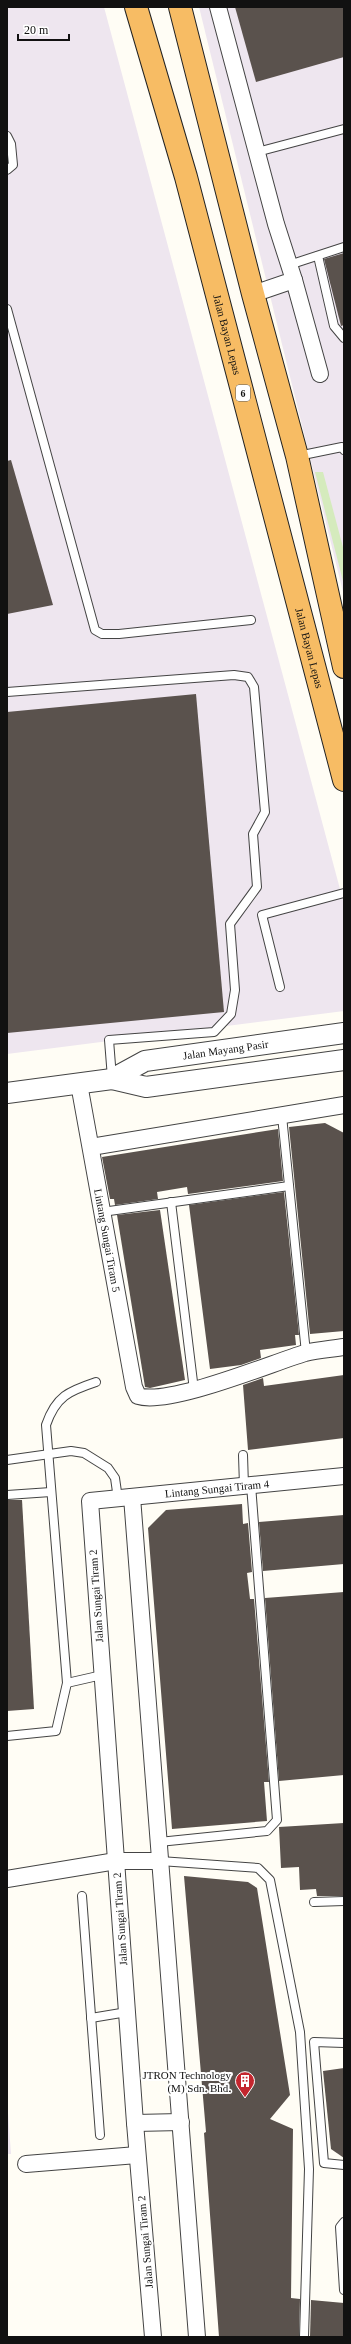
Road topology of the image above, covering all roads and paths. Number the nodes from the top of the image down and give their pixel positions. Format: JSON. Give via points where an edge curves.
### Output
{"nodes":[{"id":1,"x":136,"y":7,"type":"edge"},
{"id":2,"x":180,"y":7,"type":"edge"},
{"id":3,"x":218,"y":7,"type":"edge"},
{"id":4,"x":344,"y":129,"type":"edge"},
{"id":5,"x":7,"y":136,"type":"edge"},
{"id":6,"x":257,"y":152,"type":"junction"},
{"id":7,"x":7,"y":170,"type":"edge"},
{"id":8,"x":344,"y":247,"type":"edge"},
{"id":9,"x":318,"y":256,"type":"junction"},
{"id":10,"x":292,"y":273,"type":"junction"},
{"id":11,"x":253,"y":294,"type":"junction"},
{"id":12,"x":7,"y":309,"type":"edge"},
{"id":13,"x":344,"y":338,"type":"edge"},
{"id":14,"x":320,"y":374,"type":"dead end"},
{"id":15,"x":344,"y":450,"type":"edge"},
{"id":16,"x":297,"y":456,"type":"junction"},
{"id":17,"x":251,"y":620,"type":"dead end"},
{"id":18,"x":344,"y":667,"type":"edge"},
{"id":19,"x":7,"y":692,"type":"edge"},
{"id":20,"x":344,"y":780,"type":"edge"},
{"id":21,"x":344,"y":893,"type":"edge"},
{"id":22,"x":280,"y":987,"type":"dead end"},
{"id":23,"x":344,"y":1033,"type":"edge"},
{"id":24,"x":344,"y":1060,"type":"edge"},
{"id":25,"x":112,"y":1079,"type":"junction"},
{"id":26,"x":79,"y":1084,"type":"junction"},
{"id":27,"x":7,"y":1093,"type":"edge"},
{"id":28,"x":344,"y":1105,"type":"edge"},
{"id":29,"x":282,"y":1116,"type":"junction"},
{"id":30,"x":91,"y":1147,"type":"junction"},
{"id":31,"x":289,"y":1186,"type":"junction"},
{"id":32,"x":170,"y":1202,"type":"junction"},
{"id":33,"x":102,"y":1212,"type":"junction"},
{"id":34,"x":344,"y":1347,"type":"edge"},
{"id":35,"x":306,"y":1353,"type":"junction"},
{"id":36,"x":96,"y":1382,"type":"dead end"},
{"id":37,"x":194,"y":1390,"type":"junction"},
{"id":38,"x":48,"y":1455,"type":"junction"},
{"id":39,"x":243,"y":1455,"type":"dead end"},
{"id":40,"x":7,"y":1460,"type":"edge"},
{"id":41,"x":344,"y":1476,"type":"edge"},
{"id":42,"x":247,"y":1486,"type":"junction"},
{"id":43,"x":51,"y":1492,"type":"junction"},
{"id":44,"x":7,"y":1495,"type":"edge"},
{"id":45,"x":125,"y":1498,"type":"junction"},
{"id":46,"x":90,"y":1501,"type":"joint"},
{"id":47,"x":102,"y":1676,"type":"junction"},
{"id":48,"x":67,"y":1683,"type":"junction"},
{"id":49,"x":7,"y":1736,"type":"edge"},
{"id":50,"x":159,"y":1842,"type":"junction"},
{"id":51,"x":116,"y":1861,"type":"junction"},
{"id":52,"x":160,"y":1861,"type":"junction"},
{"id":53,"x":7,"y":1879,"type":"edge"},
{"id":54,"x":82,"y":1896,"type":"dead end"},
{"id":55,"x":344,"y":1901,"type":"edge"},
{"id":56,"x":314,"y":1902,"type":"dead end"},
{"id":57,"x":127,"y":2012,"type":"junction"},
{"id":58,"x":91,"y":2018,"type":"junction"},
{"id":59,"x":344,"y":2043,"type":"edge"},
{"id":60,"x":181,"y":2122,"type":"junction"},
{"id":61,"x":135,"y":2123,"type":"junction"},
{"id":62,"x":100,"y":2135,"type":"dead end"},
{"id":63,"x":137,"y":2155,"type":"junction"},
{"id":64,"x":26,"y":2164,"type":"dead end"},
{"id":65,"x":344,"y":2165,"type":"edge"},
{"id":66,"x":344,"y":2222,"type":"edge"},
{"id":67,"x":344,"y":2290,"type":"edge"},
{"id":68,"x":153,"y":2337,"type":"edge"},
{"id":69,"x":197,"y":2337,"type":"edge"},
{"id":70,"x":304,"y":2337,"type":"edge"}],
"edges":[{"from":1,"to":20,"type":"highway","name":"Jalan Bayan Lepas","number":"6","via":[[188,184]]},
{"from":2,"to":11,"type":"highway"},
{"from":3,"to":6,"type":"street"},
{"from":4,"to":6,"type":"lane"},
{"from":5,"to":7,"type":"lane","via":[[11,144],[13,165]]},
{"from":6,"to":10,"type":"street"},
{"from":8,"to":9,"type":"lane"},
{"from":9,"to":10,"type":"lane"},
{"from":9,"to":13,"type":"lane","via":[[334,326]]},
{"from":10,"to":11,"type":"street"},
{"from":10,"to":14,"type":"street"},
{"from":11,"to":16,"type":"highway"},
{"from":12,"to":17,"type":"lane","via":[[95,630],[102,634],[119,634]]},
{"from":15,"to":16,"type":"lane","via":[[342,448]]},
{"from":16,"to":18,"type":"highway"},
{"from":19,"to":25,"type":"lane","via":[[234,674],[248,678],[254,687],[265,812],[253,834],[257,887],[230,924],[235,990],[231,1014],[214,1032],[109,1040]]},
{"from":21,"to":22,"type":"lane","via":[[262,915]]},
{"from":23,"to":25,"type":"street","name":"Jalan Mayang Pasir","via":[[145,1061]]},
{"from":24,"to":25,"type":"street","name":"Jalan Mayang Pasir","via":[[146,1088]]},
{"from":25,"to":26,"type":"street","name":"Jalan Mayang Pasir"},
{"from":26,"to":27,"type":"street","name":"Jalan Mayang Pasir"},
{"from":26,"to":30,"type":"street","name":"Lintang Sungai Tiram 5"},
{"from":28,"to":29,"type":"street"},
{"from":29,"to":30,"type":"street"},
{"from":29,"to":31,"type":"lane"},
{"from":30,"to":33,"type":"street","name":"Lintang Sungai Tiram 5"},
{"from":31,"to":32,"type":"lane"},
{"from":31,"to":35,"type":"lane"},
{"from":32,"to":33,"type":"lane"},
{"from":32,"to":37,"type":"lane"},
{"from":33,"to":37,"type":"street","name":"Lintang Sungai Tiram 5","via":[[134,1387],[138,1396],[148,1399]]},
{"from":34,"to":35,"type":"street"},
{"from":35,"to":37,"type":"street"},
{"from":36,"to":38,"type":"lane","via":[[64,1395],[54,1406],[46,1425]]},
{"from":38,"to":40,"type":"lane"},
{"from":38,"to":43,"type":"lane"},
{"from":38,"to":45,"type":"lane","via":[[71,1451],[84,1453],[93,1458],[108,1468]]},
{"from":39,"to":42,"type":"lane"},
{"from":41,"to":42,"type":"street","name":"Lintang Sungai Tiram 4"},
{"from":42,"to":45,"type":"street","name":"Lintang Sungai Tiram 4"},
{"from":42,"to":50,"type":"lane","via":[[277,1820],[267,1831]]},
{"from":43,"to":44,"type":"lane"},
{"from":43,"to":48,"type":"lane"},
{"from":45,"to":46,"type":"street","name":"Lintang Sungai Tiram 4"},
{"from":45,"to":50,"type":"street"},
{"from":46,"to":47,"type":"street","name":"Jalan Sungai Tiram 2"},
{"from":47,"to":48,"type":"lane"},
{"from":47,"to":51,"type":"street","name":"Jalan Sungai Tiram 2"},
{"from":48,"to":49,"type":"lane","via":[[56,1731]]},
{"from":50,"to":52,"type":"street"},
{"from":51,"to":52,"type":"street"},
{"from":51,"to":53,"type":"street"},
{"from":51,"to":57,"type":"street","name":"Jalan Sungai Tiram 2"},
{"from":52,"to":60,"type":"street"},
{"from":52,"to":70,"type":"lane","via":[[258,1868],[270,1880],[300,2032],[309,2169]]},
{"from":54,"to":58,"type":"lane"},
{"from":55,"to":56,"type":"lane"},
{"from":57,"to":58,"type":"lane"},
{"from":57,"to":61,"type":"street","name":"Jalan Sungai Tiram 2"},
{"from":58,"to":62,"type":"lane"},
{"from":59,"to":65,"type":"lane","via":[[314,2042],[324,2163]]},
{"from":60,"to":61,"type":"street"},
{"from":60,"to":69,"type":"street"},
{"from":61,"to":63,"type":"street","name":"Jalan Sungai Tiram 2"},
{"from":63,"to":64,"type":"street"},
{"from":63,"to":68,"type":"street","name":"Jalan Sungai Tiram 2"},
{"from":66,"to":67,"type":"lane","via":[[340,2227]]}]}
